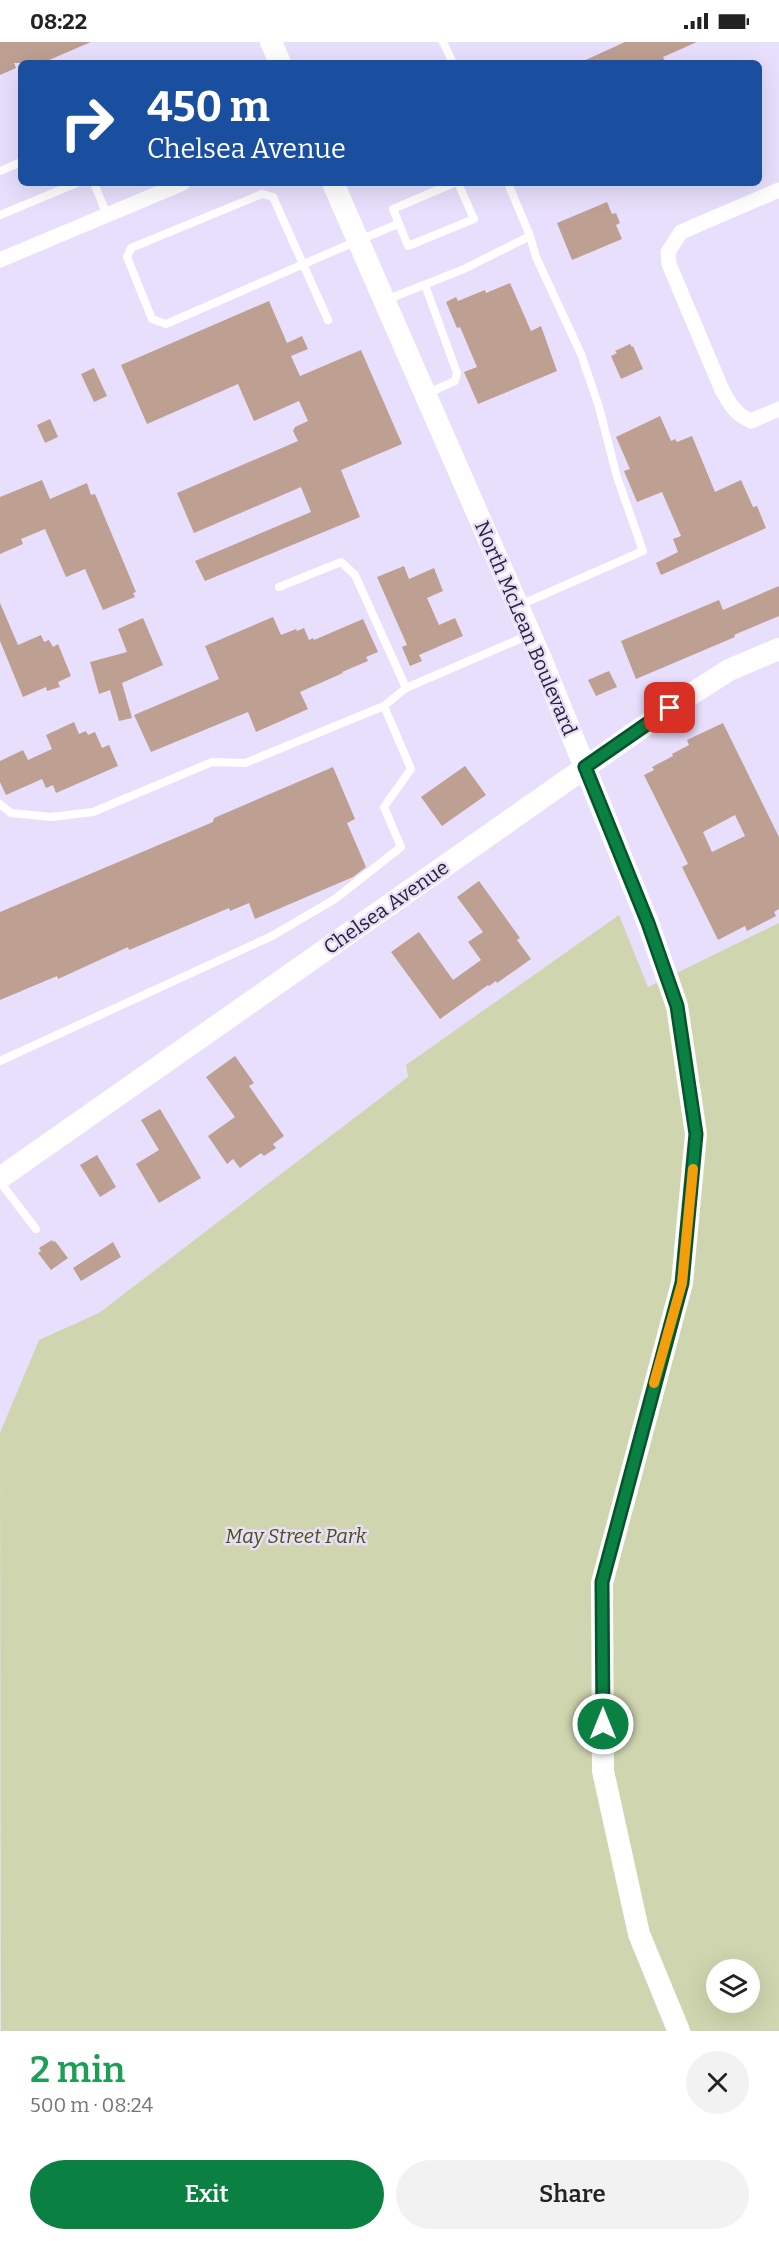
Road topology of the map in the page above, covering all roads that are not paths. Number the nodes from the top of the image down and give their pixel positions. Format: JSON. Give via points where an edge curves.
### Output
{"nodes":[{"id":1,"x":271,"y":42,"type":"edge"},
{"id":2,"x":443,"y":42,"type":"edge"},
{"id":3,"x":279,"y":60,"type":"edge"},
{"id":4,"x":452,"y":60,"type":"edge"},
{"id":5,"x":18,"y":163,"type":"edge"},
{"id":6,"x":0,"y":171,"type":"edge"},
{"id":7,"x":70,"y":186,"type":"edge"},
{"id":8,"x":95,"y":186,"type":"edge"},
{"id":9,"x":176,"y":186,"type":"edge"},
{"id":10,"x":334,"y":186,"type":"edge"},
{"id":11,"x":449,"y":186,"type":"edge"},
{"id":12,"x":458,"y":186,"type":"edge"},
{"id":13,"x":509,"y":186,"type":"edge"},
{"id":14,"x":779,"y":190,"type":"edge"},
{"id":15,"x":0,"y":215,"type":"edge"},
{"id":16,"x":107,"y":215,"type":"junction"},
{"id":17,"x":398,"y":224,"type":"junction"},
{"id":18,"x":530,"y":236,"type":"junction"},
{"id":19,"x":358,"y":241,"type":"junction"},
{"id":20,"x":0,"y":260,"type":"edge"},
{"id":21,"x":303,"y":264,"type":"junction"},
{"id":22,"x":425,"y":285,"type":"junction"},
{"id":23,"x":384,"y":300,"type":"junction"},
{"id":24,"x":328,"y":320,"type":"dead end"},
{"id":25,"x":425,"y":394,"type":"junction"},
{"id":26,"x":779,"y":409,"type":"edge"},
{"id":27,"x":279,"y":587,"type":"dead end"},
{"id":28,"x":518,"y":606,"type":"junction"},
{"id":29,"x":531,"y":634,"type":"junction"},
{"id":30,"x":779,"y":649,"type":"edge"},
{"id":31,"x":406,"y":688,"type":"junction"},
{"id":32,"x":384,"y":706,"type":"junction"},
{"id":33,"x":585,"y":767,"type":"junction"},
{"id":34,"x":0,"y":804,"type":"edge"},
{"id":35,"x":0,"y":1061,"type":"edge"},
{"id":36,"x":0,"y":1180,"type":"edge"},
{"id":37,"x":36,"y":1229,"type":"dead end"},
{"id":38,"x":679,"y":2031,"type":"edge"}],
"edges":[{"from":1,"to":3,"type":"main road"},
{"from":2,"to":4,"type":"lane"},
{"from":5,"to":6,"type":"lane"},
{"from":7,"to":15,"type":"lane"},
{"from":8,"to":16,"type":"lane"},
{"from":9,"to":16,"type":"street"},
{"from":10,"to":19,"type":"main road","name":"North McLean Boulevard"},
{"from":11,"to":17,"type":"lane","via":[[393,209]]},
{"from":12,"to":17,"type":"lane","via":[[474,219],[408,246]]},
{"from":13,"to":18,"type":"lane"},
{"from":14,"to":26,"type":"street","via":[[681,232],[668,252],[669,264],[722,390],[738,416],[751,421]]},
{"from":16,"to":20,"type":"street"},
{"from":17,"to":19,"type":"lane"},
{"from":18,"to":22,"type":"lane"},
{"from":18,"to":28,"type":"lane","via":[[581,354],[643,551]]},
{"from":19,"to":21,"type":"lane"},
{"from":19,"to":23,"type":"main road","name":"North McLean Boulevard"},
{"from":21,"to":21,"type":"lane","via":[[273,197],[262,194],[131,248],[127,257],[152,319],[166,324]]},
{"from":21,"to":24,"type":"lane"},
{"from":22,"to":23,"type":"lane"},
{"from":22,"to":25,"type":"lane","via":[[457,373],[455,381]]},
{"from":23,"to":25,"type":"main road","name":"North McLean Boulevard"},
{"from":25,"to":28,"type":"main road","name":"North McLean Boulevard"},
{"from":27,"to":31,"type":"lane","via":[[341,562],[355,575]]},
{"from":28,"to":29,"type":"main road","name":"North McLean Boulevard"},
{"from":29,"to":31,"type":"lane"},
{"from":29,"to":33,"type":"main road","name":"North McLean Boulevard"},
{"from":30,"to":33,"type":"main road","name":"Chelsea Avenue","via":[[729,670]]},
{"from":31,"to":32,"type":"lane"},
{"from":32,"to":34,"type":"lane","via":[[245,763],[212,762],[93,812],[51,817],[11,813]]},
{"from":32,"to":35,"type":"lane","via":[[411,769],[384,807],[401,847],[335,899],[272,936]]},
{"from":33,"to":36,"type":"main road","name":"Chelsea Avenue"},
{"from":33,"to":38,"type":"main road","name":"North McLean Boulevard","via":[[677,1006],[696,1134],[682,1283],[602,1582],[603,1771],[639,1934]]},
{"from":36,"to":37,"type":"lane"}]}
